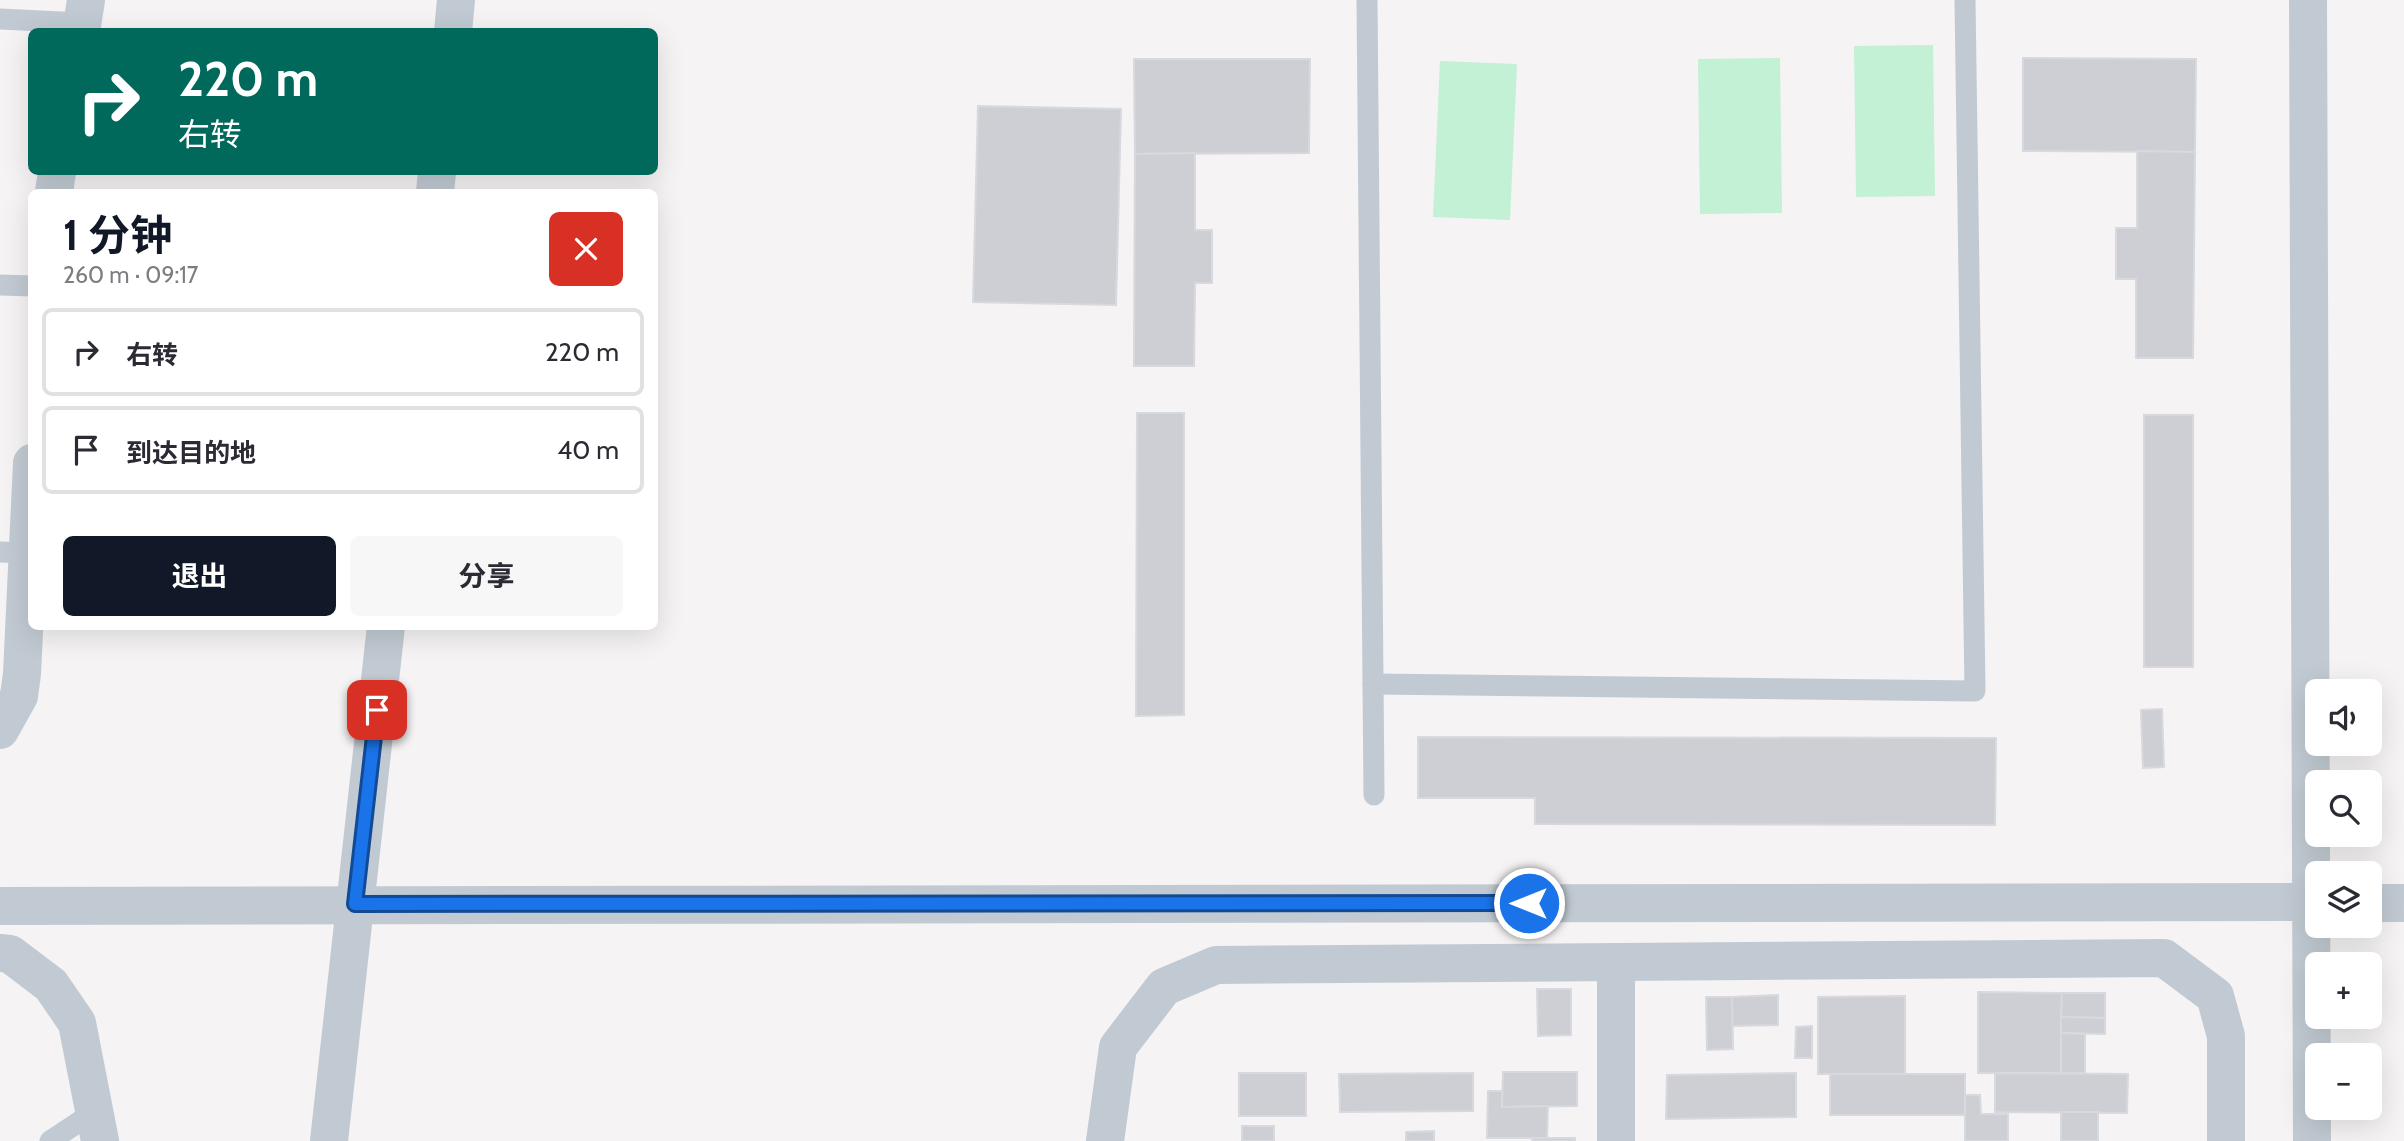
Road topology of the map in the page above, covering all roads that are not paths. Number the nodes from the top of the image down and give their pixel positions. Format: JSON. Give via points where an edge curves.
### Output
{"nodes":[{"id":1,"x":456,"y":0,"type":"edge"},
{"id":2,"x":1367,"y":0,"type":"edge"},
{"id":3,"x":1965,"y":0,"type":"edge"},
{"id":4,"x":2308,"y":0,"type":"edge"},
{"id":5,"x":83,"y":18,"type":"edge"},
{"id":6,"x":0,"y":19,"type":"edge"},
{"id":7,"x":453,"y":28,"type":"edge"},
{"id":8,"x":0,"y":285,"type":"edge"},
{"id":9,"x":28,"y":286,"type":"edge"},
{"id":10,"x":28,"y":483,"type":"edge"},
{"id":11,"x":14,"y":552,"type":"edge"},
{"id":12,"x":386,"y":630,"type":"edge"},
{"id":13,"x":1373,"y":684,"type":"junction"},
{"id":14,"x":0,"y":730,"type":"edge"},
{"id":15,"x":1374,"y":795,"type":"dead end"},
{"id":16,"x":2314,"y":861,"type":"edge"},
{"id":17,"x":2305,"y":902,"type":"edge"},
{"id":18,"x":2382,"y":903,"type":"edge"},
{"id":19,"x":2404,"y":903,"type":"edge"},
{"id":20,"x":355,"y":904,"type":"junction"},
{"id":21,"x":0,"y":906,"type":"edge"},
{"id":22,"x":2314,"y":938,"type":"edge"},
{"id":23,"x":0,"y":953,"type":"edge"},
{"id":24,"x":1616,"y":963,"type":"junction"},
{"id":25,"x":97,"y":1127,"type":"edge"},
{"id":26,"x":50,"y":1141,"type":"edge"},
{"id":27,"x":329,"y":1141,"type":"edge"},
{"id":28,"x":1105,"y":1141,"type":"edge"},
{"id":29,"x":1616,"y":1141,"type":"edge"},
{"id":30,"x":2226,"y":1141,"type":"edge"},
{"id":31,"x":2312,"y":1141,"type":"edge"}],
"edges":[{"from":1,"to":7,"type":"street"},
{"from":2,"to":13,"type":"lane"},
{"from":3,"to":13,"type":"lane","via":[[1975,691]]},
{"from":4,"to":16,"type":"street"},
{"from":5,"to":6,"type":"lane"},
{"from":8,"to":9,"type":"lane"},
{"from":10,"to":11,"type":"street"},
{"from":11,"to":14,"type":"street","via":[[19,696]]},
{"from":12,"to":20,"type":"street"},
{"from":13,"to":15,"type":"lane"},
{"from":17,"to":20,"type":"street"},
{"from":18,"to":19,"type":"street"},
{"from":20,"to":21,"type":"street"},
{"from":20,"to":27,"type":"street"},
{"from":22,"to":31,"type":"street"},
{"from":23,"to":25,"type":"street","via":[[10,954],[51,985],[77,1023]]},
{"from":24,"to":28,"type":"street","via":[[1216,965],[1164,987],[1118,1047]]},
{"from":24,"to":29,"type":"street"},
{"from":24,"to":30,"type":"street","via":[[2164,958],[2215,996],[2226,1035]]},
{"from":25,"to":26,"type":"lane"}]}
